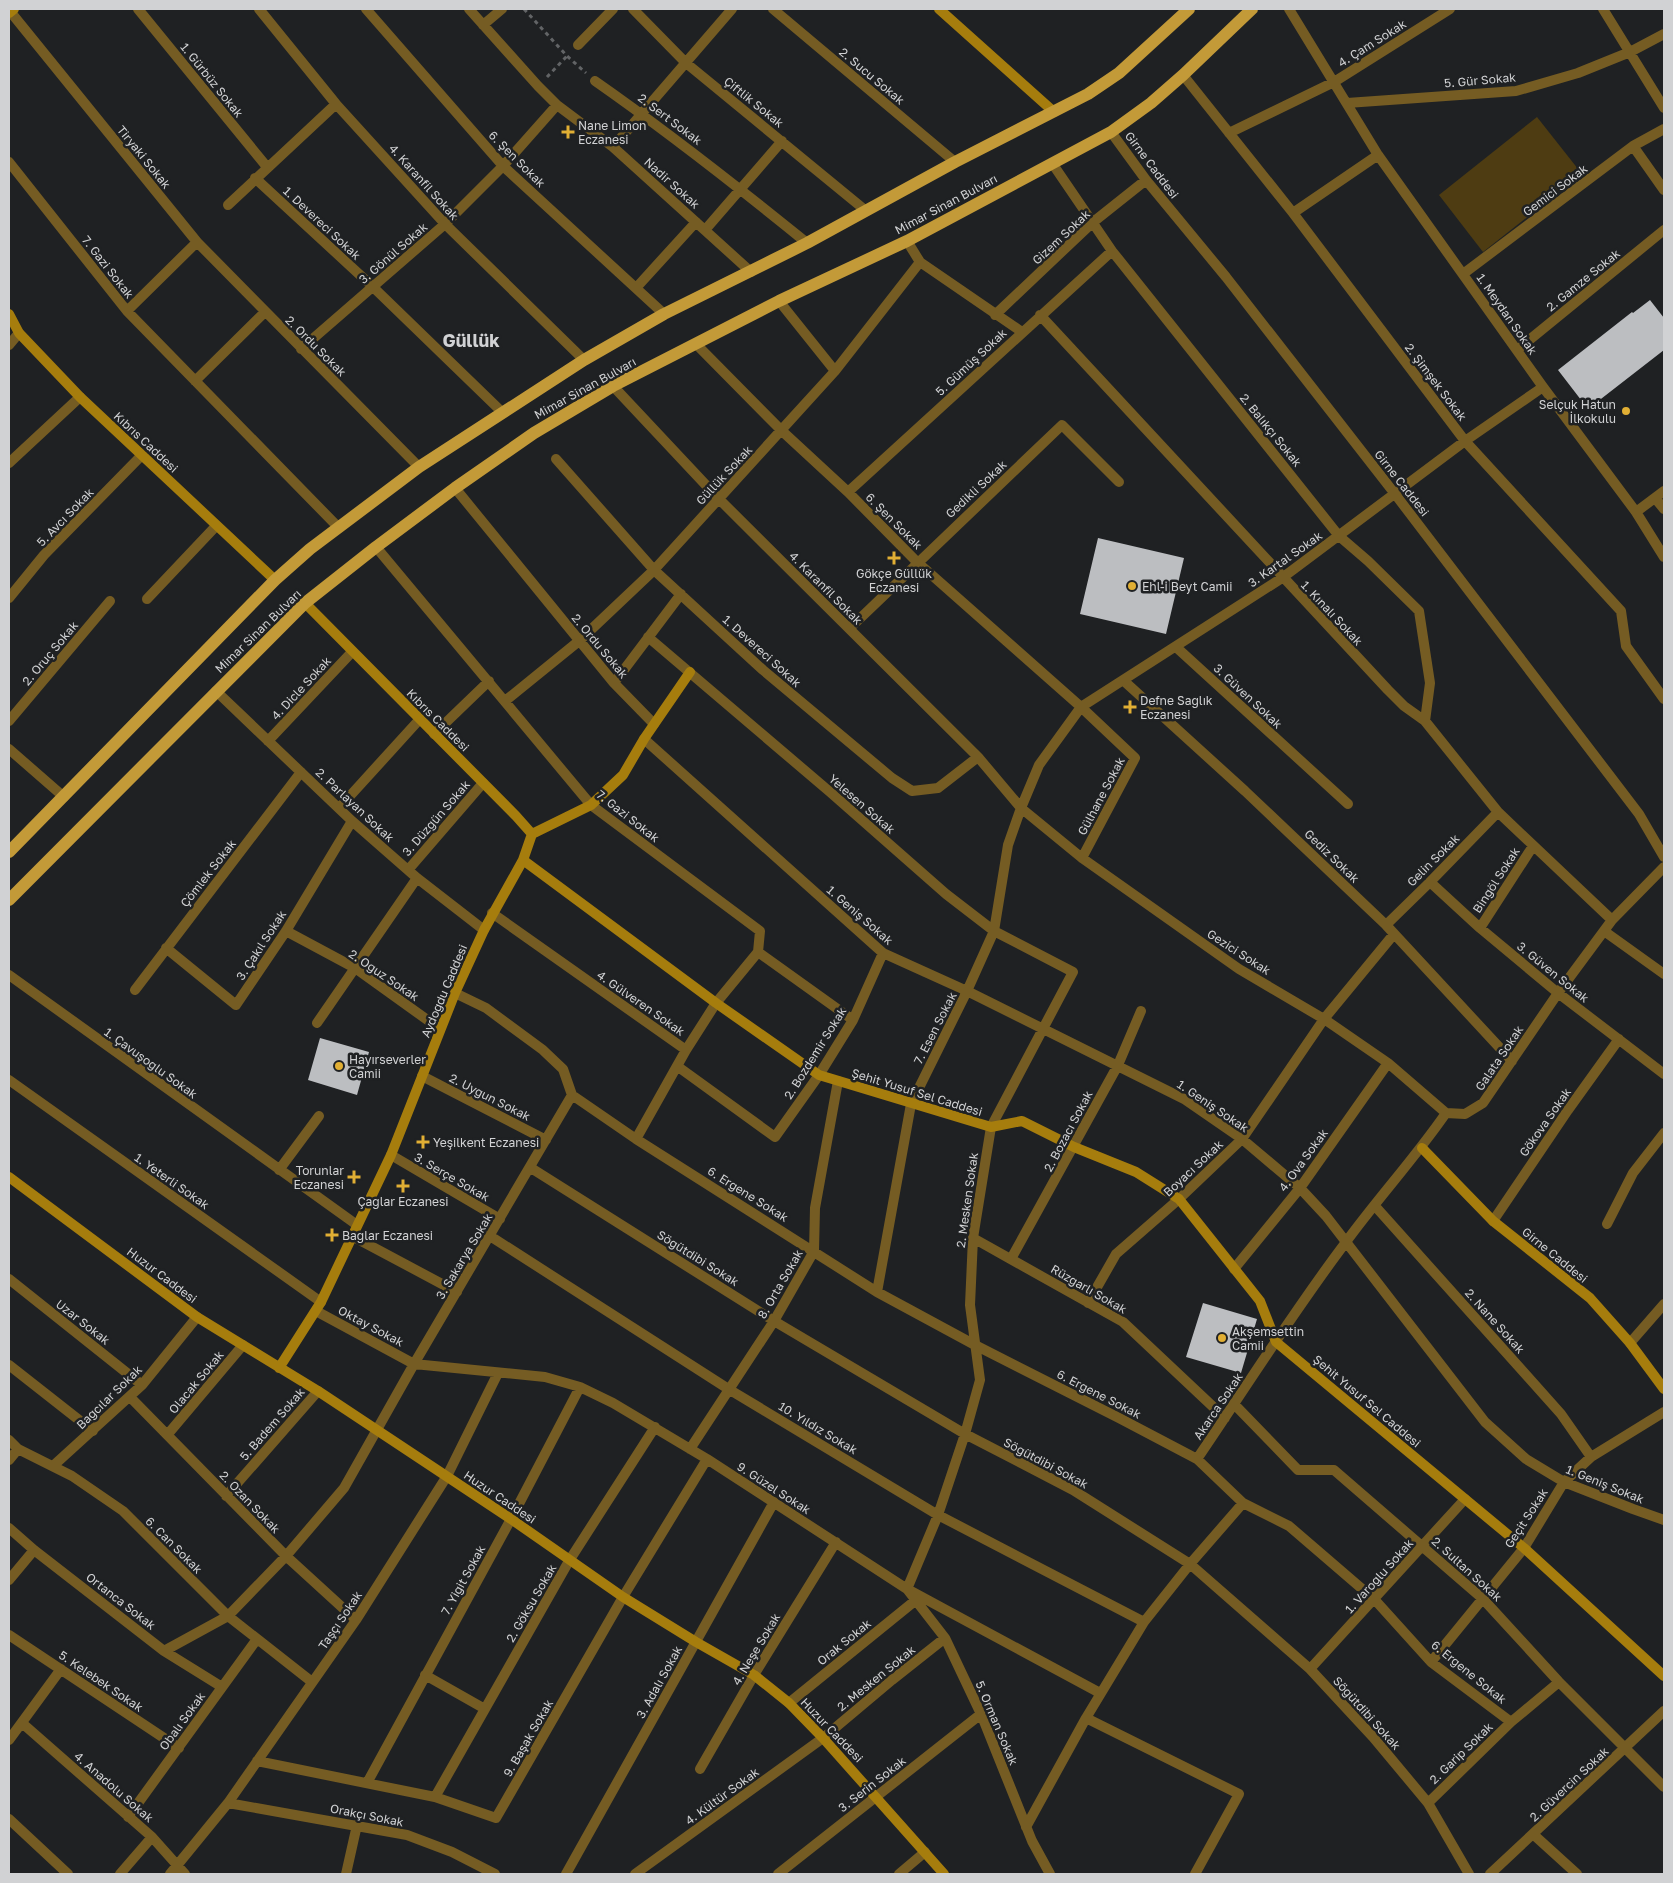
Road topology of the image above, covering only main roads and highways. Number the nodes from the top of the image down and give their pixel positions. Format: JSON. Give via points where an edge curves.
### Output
{"nodes":[{"id":1,"x":939,"y":9,"type":"edge"},
{"id":2,"x":1189,"y":9,"type":"edge"},
{"id":3,"x":1252,"y":9,"type":"edge"},
{"id":4,"x":1054,"y":112,"type":"junction"},
{"id":5,"x":9,"y":314,"type":"edge"},
{"id":6,"x":275,"y":580,"type":"junction"},
{"id":7,"x":305,"y":603,"type":"junction"},
{"id":8,"x":690,"y":672,"type":"road end"},
{"id":9,"x":532,"y":834,"type":"junction"},
{"id":10,"x":9,"y":852,"type":"edge"},
{"id":11,"x":523,"y":860,"type":"junction"},
{"id":12,"x":9,"y":900,"type":"edge"},
{"id":13,"x":1422,"y":1148,"type":"road end"},
{"id":14,"x":9,"y":1177,"type":"edge"},
{"id":15,"x":279,"y":1368,"type":"junction"},
{"id":16,"x":1664,"y":1389,"type":"edge"},
{"id":17,"x":1664,"y":1676,"type":"edge"},
{"id":18,"x":944,"y":1874,"type":"edge"}],
"edges":[{"from":1,"to":4,"type":"main road"},
{"from":2,"to":4,"type":"main road","name":"Mimar Sinan Bulvarı","via":[[1119,73]]},
{"from":3,"to":7,"type":"main road","name":"Mimar Sinan Bulvarı","via":[[1184,75],[1110,132],[907,241],[779,301],[614,386],[534,433],[455,488]]},
{"from":4,"to":6,"type":"main road","name":"Mimar Sinan Bulvarı","via":[[807,243],[664,314],[584,360],[418,467],[310,549]]},
{"from":5,"to":6,"type":"main road","name":"Kıbrıs Caddesi","via":[[19,333],[80,397]]},
{"from":6,"to":10,"type":"main road","name":"Mimar Sinan Bulvarı"},
{"from":7,"to":9,"type":"main road","name":"Kıbrıs Caddesi"},
{"from":7,"to":12,"type":"main road","name":"Mimar Sinan Bulvarı"},
{"from":8,"to":9,"type":"main road","via":[[623,775],[591,805]]},
{"from":9,"to":11,"type":"main road","name":"Aydoğdu Caddesi"},
{"from":11,"to":15,"type":"main road","name":"Aydoğdu Caddesi","via":[[492,913],[455,992],[390,1156],[357,1226],[318,1306]]},
{"from":11,"to":17,"type":"main road","name":"Şehit Yusuf Sel Caddesi","via":[[819,1075],[990,1127],[1022,1121],[1136,1172],[1180,1199],[1260,1301],[1276,1342],[1524,1548]]},
{"from":13,"to":16,"type":"main road","name":"Girne Caddesi","via":[[1493,1221],[1590,1298],[1630,1343]]},
{"from":14,"to":15,"type":"main road","name":"Huzur Caddesi","via":[[197,1317]]},
{"from":15,"to":18,"type":"main road","name":"Huzur Caddesi","via":[[511,1518],[623,1597],[754,1675],[789,1703],[823,1738]]}]}
